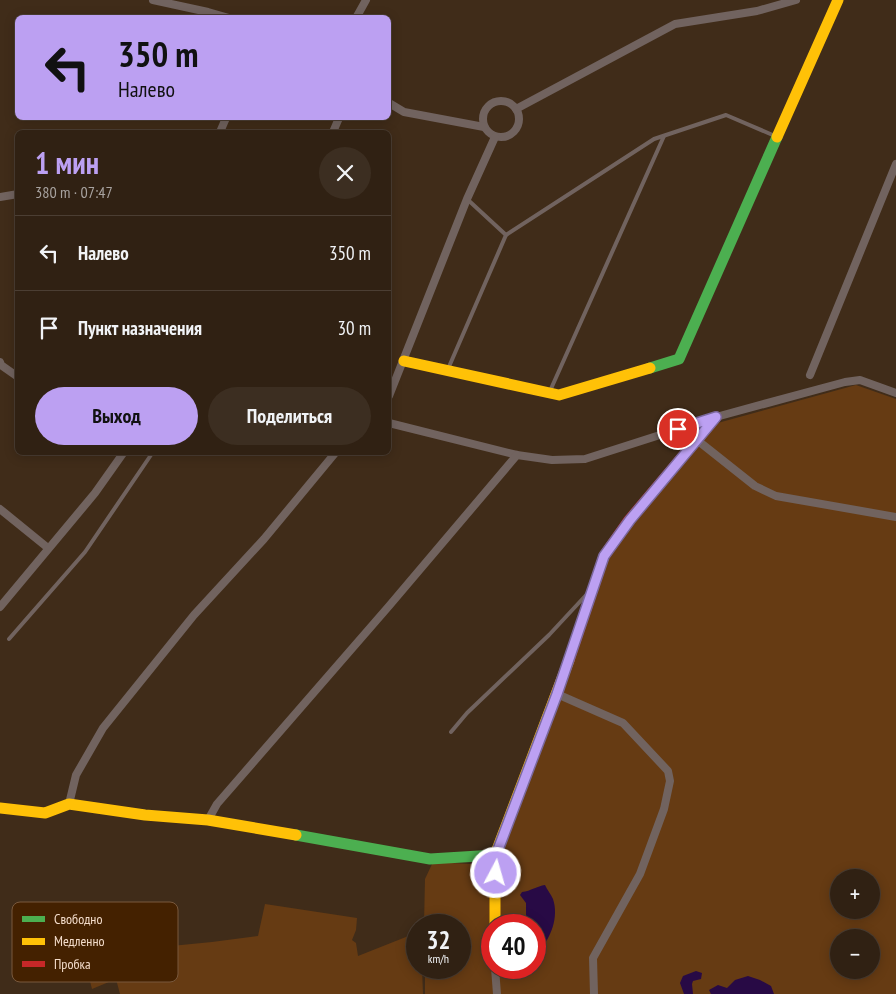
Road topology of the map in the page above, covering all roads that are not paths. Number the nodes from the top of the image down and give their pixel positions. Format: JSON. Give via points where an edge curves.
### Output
{"nodes":[{"id":1,"x":153,"y":0,"type":"edge"},
{"id":2,"x":366,"y":0,"type":"edge"},
{"id":3,"x":796,"y":0,"type":"edge"},
{"id":4,"x":838,"y":0,"type":"edge"},
{"id":5,"x":218,"y":15,"type":"edge"},
{"id":6,"x":358,"y":15,"type":"edge"},
{"id":7,"x":391,"y":104,"type":"edge"},
{"id":8,"x":516,"y":109,"type":"junction"},
{"id":9,"x":484,"y":127,"type":"junction"},
{"id":10,"x":664,"y":136,"type":"junction"},
{"id":11,"x":495,"y":137,"type":"junction"},
{"id":12,"x":778,"y":137,"type":"junction"},
{"id":13,"x":896,"y":164,"type":"edge"},
{"id":14,"x":15,"y":194,"type":"edge"},
{"id":15,"x":0,"y":197,"type":"edge"},
{"id":16,"x":467,"y":199,"type":"junction"},
{"id":17,"x":506,"y":235,"type":"junction"},
{"id":18,"x":404,"y":361,"type":"junction"},
{"id":19,"x":0,"y":362,"type":"edge"},
{"id":20,"x":448,"y":371,"type":"junction"},
{"id":21,"x":15,"y":375,"type":"edge"},
{"id":22,"x":810,"y":375,"type":"dead end"},
{"id":23,"x":391,"y":391,"type":"edge"},
{"id":24,"x":550,"y":393,"type":"junction"},
{"id":25,"x":896,"y":393,"type":"edge"},
{"id":26,"x":716,"y":417,"type":"junction"},
{"id":27,"x":391,"y":424,"type":"edge"},
{"id":28,"x":696,"y":440,"type":"junction"},
{"id":29,"x":122,"y":455,"type":"edge"},
{"id":30,"x":151,"y":455,"type":"edge"},
{"id":31,"x":334,"y":455,"type":"edge"},
{"id":32,"x":517,"y":455,"type":"junction"},
{"id":33,"x":0,"y":508,"type":"edge"},
{"id":34,"x":896,"y":517,"type":"edge"},
{"id":35,"x":48,"y":548,"type":"junction"},
{"id":36,"x":592,"y":587,"type":"junction"},
{"id":37,"x":0,"y":607,"type":"edge"},
{"id":38,"x":9,"y":639,"type":"dead end"},
{"id":39,"x":557,"y":694,"type":"junction"},
{"id":40,"x":451,"y":732,"type":"dead end"},
{"id":41,"x":69,"y":804,"type":"junction"},
{"id":42,"x":0,"y":808,"type":"edge"},
{"id":43,"x":208,"y":820,"type":"junction"},
{"id":44,"x":496,"y":855,"type":"junction"},
{"id":45,"x":495,"y":914,"type":"edge"},
{"id":46,"x":495,"y":979,"type":"edge"},
{"id":47,"x":496,"y":994,"type":"edge"},
{"id":48,"x":594,"y":994,"type":"edge"}],
"edges":[{"from":1,"to":5,"type":"street"},
{"from":2,"to":6,"type":"street"},
{"from":3,"to":8,"type":"street","via":[[757,11],[674,24]]},
{"from":4,"to":12,"type":"street"},
{"from":7,"to":9,"type":"street","via":[[404,112]]},
{"from":8,"to":9,"type":"street","via":[[512,104],[501,101],[490,105],[483,115]]},
{"from":8,"to":11,"type":"street","via":[[520,120],[516,131],[506,137]]},
{"from":9,"to":11,"type":"street"},
{"from":10,"to":12,"type":"lane","via":[[726,116]]},
{"from":10,"to":17,"type":"lane","via":[[654,139]]},
{"from":10,"to":24,"type":"lane"},
{"from":11,"to":16,"type":"street"},
{"from":12,"to":24,"type":"street","via":[[679,359],[559,395]]},
{"from":13,"to":22,"type":"street"},
{"from":14,"to":15,"type":"street"},
{"from":16,"to":17,"type":"lane"},
{"from":16,"to":18,"type":"street"},
{"from":17,"to":20,"type":"lane"},
{"from":18,"to":20,"type":"street"},
{"from":18,"to":23,"type":"street"},
{"from":19,"to":21,"type":"street"},
{"from":20,"to":24,"type":"street"},
{"from":25,"to":26,"type":"street","via":[[860,380],[845,382]]},
{"from":26,"to":28,"type":"street"},
{"from":26,"to":32,"type":"street","via":[[585,459],[552,460]]},
{"from":27,"to":32,"type":"street"},
{"from":28,"to":34,"type":"street","via":[[755,486],[776,496]]},
{"from":28,"to":36,"type":"street","via":[[616,538],[604,556]]},
{"from":29,"to":35,"type":"street","via":[[95,493]]},
{"from":30,"to":38,"type":"lane","via":[[85,552]]},
{"from":31,"to":41,"type":"street","via":[[264,539],[194,615],[103,728],[76,775]]},
{"from":32,"to":43,"type":"street","via":[[217,804]]},
{"from":33,"to":35,"type":"street"},
{"from":35,"to":37,"type":"street"},
{"from":36,"to":39,"type":"street"},
{"from":36,"to":40,"type":"lane","via":[[549,635]]},
{"from":39,"to":44,"type":"street"},
{"from":39,"to":48,"type":"street","via":[[624,723],[668,771],[670,781],[664,809],[640,874],[593,958]]},
{"from":41,"to":42,"type":"street","via":[[45,813]]},
{"from":41,"to":43,"type":"street"},
{"from":43,"to":44,"type":"street","via":[[430,859]]},
{"from":44,"to":45,"type":"street"},
{"from":46,"to":47,"type":"street"}]}
